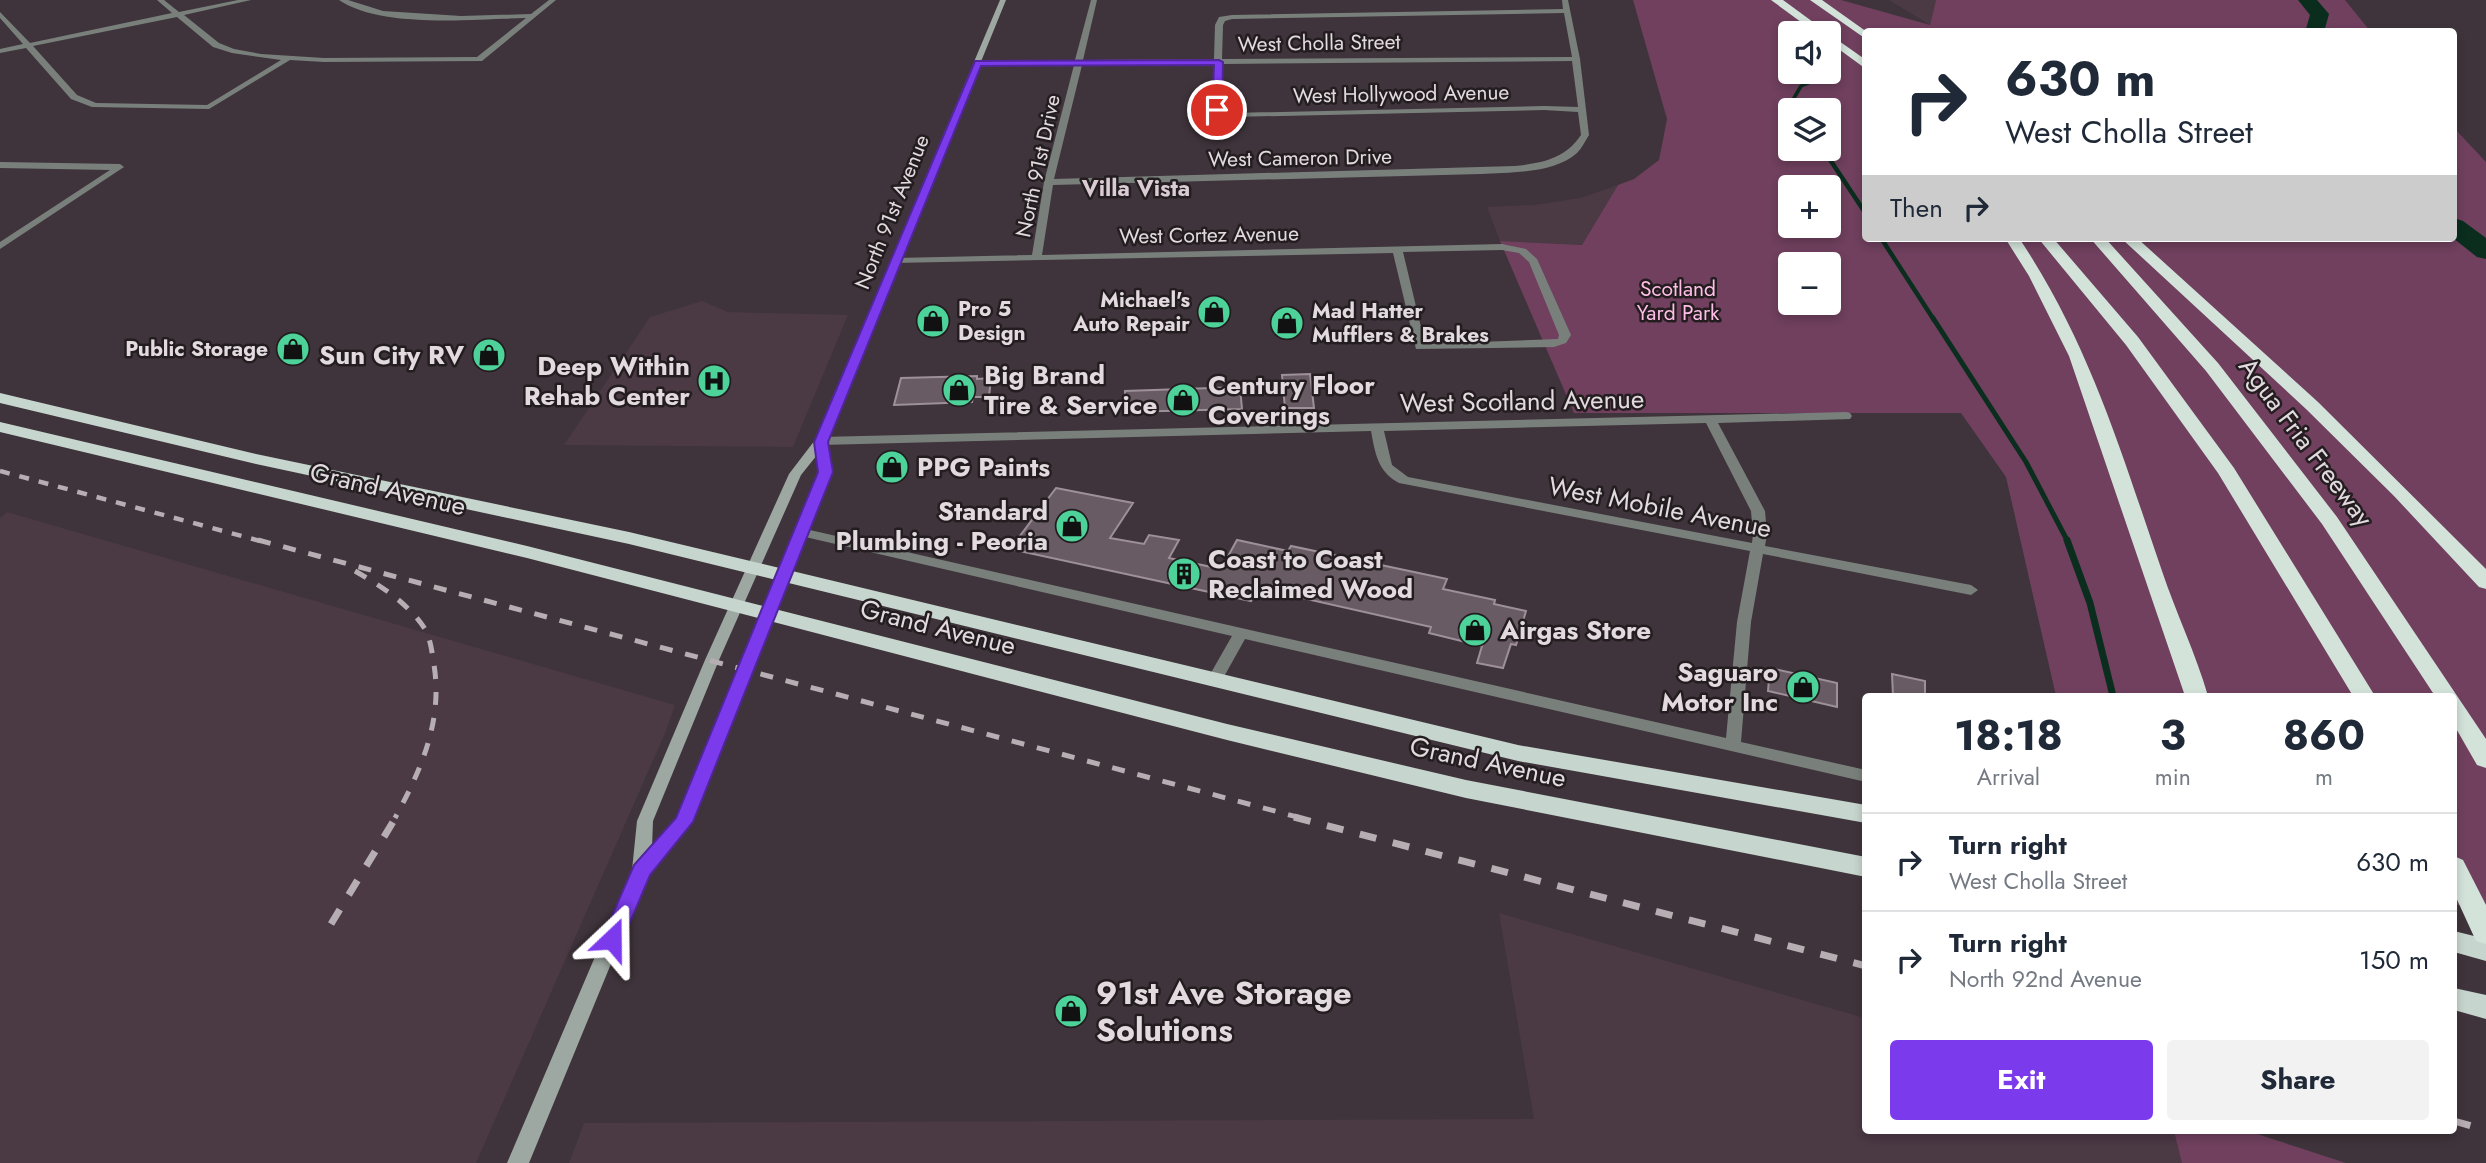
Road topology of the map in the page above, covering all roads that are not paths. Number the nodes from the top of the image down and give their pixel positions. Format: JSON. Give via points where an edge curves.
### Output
{"nodes":[{"id":1,"x":160,"y":0,"type":"edge"},
{"id":2,"x":248,"y":0,"type":"edge"},
{"id":3,"x":342,"y":0,"type":"edge"},
{"id":4,"x":553,"y":0,"type":"edge"},
{"id":5,"x":1003,"y":0,"type":"edge"},
{"id":6,"x":1094,"y":0,"type":"edge"},
{"id":7,"x":1564,"y":0,"type":"edge"},
{"id":8,"x":1776,"y":0,"type":"edge"},
{"id":9,"x":1815,"y":0,"type":"edge"},
{"id":10,"x":1567,"y":11,"type":"junction"},
{"id":11,"x":0,"y":14,"type":"edge"},
{"id":12,"x":177,"y":15,"type":"junction"},
{"id":13,"x":533,"y":16,"type":"junction"},
{"id":14,"x":1806,"y":21,"type":"edge"},
{"id":15,"x":1862,"y":33,"type":"edge"},
{"id":16,"x":29,"y":45,"type":"junction"},
{"id":17,"x":1841,"y":46,"type":"edge"},
{"id":18,"x":0,"y":51,"type":"edge"},
{"id":19,"x":288,"y":58,"type":"junction"},
{"id":20,"x":1576,"y":59,"type":"junction"},
{"id":21,"x":1219,"y":62,"type":"junction"},
{"id":22,"x":978,"y":63,"type":"junction"},
{"id":23,"x":1079,"y":63,"type":"junction"},
{"id":24,"x":1862,"y":63,"type":"edge"},
{"id":25,"x":1583,"y":110,"type":"junction"},
{"id":26,"x":0,"y":166,"type":"edge"},
{"id":27,"x":1049,"y":181,"type":"junction"},
{"id":28,"x":2014,"y":242,"type":"edge"},
{"id":29,"x":2048,"y":242,"type":"edge"},
{"id":30,"x":2101,"y":242,"type":"edge"},
{"id":31,"x":2133,"y":242,"type":"edge"},
{"id":32,"x":0,"y":246,"type":"edge"},
{"id":33,"x":1397,"y":250,"type":"junction"},
{"id":34,"x":1036,"y":258,"type":"junction"},
{"id":35,"x":897,"y":261,"type":"junction"},
{"id":36,"x":0,"y":398,"type":"edge"},
{"id":37,"x":1846,"y":416,"type":"dead end"},
{"id":38,"x":1710,"y":419,"type":"junction"},
{"id":39,"x":0,"y":428,"type":"edge"},
{"id":40,"x":1377,"y":428,"type":"junction"},
{"id":41,"x":146,"y":434,"type":"junction"},
{"id":42,"x":821,"y":442,"type":"junction"},
{"id":43,"x":112,"y":455,"type":"junction"},
{"id":44,"x":802,"y":532,"type":"junction"},
{"id":45,"x":1757,"y":549,"type":"junction"},
{"id":46,"x":753,"y":568,"type":"junction"},
{"id":47,"x":784,"y":575,"type":"junction"},
{"id":48,"x":2486,"y":582,"type":"edge"},
{"id":49,"x":1971,"y":590,"type":"dead end"},
{"id":50,"x":736,"y":607,"type":"junction"},
{"id":51,"x":768,"y":615,"type":"junction"},
{"id":52,"x":1240,"y":634,"type":"junction"},
{"id":53,"x":1216,"y":678,"type":"junction"},
{"id":54,"x":2196,"y":693,"type":"edge"},
{"id":55,"x":2362,"y":693,"type":"edge"},
{"id":56,"x":2445,"y":693,"type":"edge"},
{"id":57,"x":2457,"y":711,"type":"edge"},
{"id":58,"x":1733,"y":747,"type":"junction"},
{"id":59,"x":2486,"y":759,"type":"edge"},
{"id":60,"x":1862,"y":775,"type":"edge"},
{"id":61,"x":1862,"y":813,"type":"edge"},
{"id":62,"x":1862,"y":866,"type":"edge"},
{"id":63,"x":641,"y":870,"type":"junction"},
{"id":64,"x":2457,"y":873,"type":"edge"},
{"id":65,"x":2486,"y":933,"type":"edge"},
{"id":66,"x":2457,"y":943,"type":"edge"},
{"id":67,"x":2486,"y":950,"type":"edge"},
{"id":68,"x":2457,"y":1000,"type":"edge"},
{"id":69,"x":2486,"y":1007,"type":"edge"},
{"id":70,"x":518,"y":1163,"type":"edge"}],
"edges":[{"from":1,"to":12,"type":"street"},
{"from":2,"to":12,"type":"street"},
{"from":3,"to":13,"type":"street","via":[[386,14]]},
{"from":4,"to":13,"type":"street"},
{"from":5,"to":22,"type":"main road","name":"North 91st Avenue"},
{"from":6,"to":23,"type":"street","name":"North 91st Drive"},
{"from":7,"to":10,"type":"street"},
{"from":8,"to":14,"type":"highway"},
{"from":9,"to":15,"type":"highway"},
{"from":10,"to":20,"type":"street"},
{"from":10,"to":21,"type":"street","via":[[1222,19]]},
{"from":11,"to":16,"type":"street"},
{"from":12,"to":16,"type":"street"},
{"from":12,"to":19,"type":"street","via":[[216,45]]},
{"from":13,"to":19,"type":"street","via":[[479,59]]},
{"from":16,"to":18,"type":"street"},
{"from":16,"to":19,"type":"street","via":[[74,97],[116,108],[209,107]]},
{"from":17,"to":24,"type":"highway"},
{"from":20,"to":21,"type":"street","name":"West Cholla Street"},
{"from":20,"to":25,"type":"street"},
{"from":21,"to":23,"type":"street","name":"West Cholla Street"},
{"from":21,"to":25,"type":"street","name":"West Hollywood Avenue","via":[[1220,113]]},
{"from":22,"to":23,"type":"street","name":"West Cholla Street"},
{"from":22,"to":35,"type":"main road","name":"North 91st Avenue"},
{"from":23,"to":27,"type":"street","name":"North 91st Drive"},
{"from":25,"to":27,"type":"street","name":"West Cameron Drive","via":[[1585,135],[1572,152],[1520,169]]},
{"from":26,"to":32,"type":"street","via":[[120,167]]},
{"from":27,"to":34,"type":"street","name":"North 91st Drive"},
{"from":28,"to":54,"type":"highway","via":[[2040,282],[2080,363]]},
{"from":29,"to":55,"type":"highway","via":[[2132,341],[2227,472]]},
{"from":30,"to":56,"type":"highway","name":"Agua Fria Freeway","via":[[2212,366],[2330,520]]},
{"from":31,"to":48,"type":"highway","via":[[2302,393]]},
{"from":33,"to":33,"type":"street","name":"West Cortez Avenue","via":[[1502,247],[1522,251],[1533,261],[1565,335],[1562,341],[1420,347]]},
{"from":33,"to":34,"type":"street","name":"West Cortez Avenue"},
{"from":34,"to":35,"type":"street","name":"West Cortez Avenue"},
{"from":35,"to":42,"type":"main road","name":"North 91st Avenue"},
{"from":36,"to":41,"type":"highway","name":"Grand Avenue"},
{"from":37,"to":38,"type":"street","name":"West Scotland Avenue"},
{"from":38,"to":40,"type":"street","name":"West Scotland Avenue"},
{"from":38,"to":45,"type":"street","via":[[1758,511]]},
{"from":39,"to":43,"type":"highway","name":"Grand Avenue"},
{"from":40,"to":42,"type":"street","name":"West Scotland Avenue"},
{"from":40,"to":45,"type":"street","name":"West Mobile Avenue","via":[[1385,466],[1404,481]]},
{"from":41,"to":43,"type":"highway"},
{"from":41,"to":46,"type":"highway","name":"Grand Avenue"},
{"from":42,"to":44,"type":"main road","name":"North 91st Avenue","via":[[825,472]]},
{"from":42,"to":46,"type":"main road","name":"North 91st Avenue","via":[[795,474]]},
{"from":43,"to":50,"type":"highway","name":"Grand Avenue","via":[[502,546]]},
{"from":44,"to":47,"type":"main road","name":"North 91st Avenue"},
{"from":44,"to":52,"type":"street"},
{"from":45,"to":49,"type":"street","name":"West Mobile Avenue"},
{"from":45,"to":58,"type":"street","via":[[1744,622]]},
{"from":46,"to":47,"type":"highway","name":"Grand Avenue"},
{"from":46,"to":50,"type":"main road","name":"North 91st Avenue"},
{"from":47,"to":51,"type":"main road","name":"North 91st Avenue"},
{"from":47,"to":53,"type":"highway","name":"Grand Avenue"},
{"from":50,"to":51,"type":"highway","name":"Grand Avenue"},
{"from":50,"to":63,"type":"main road","name":"North 91st Avenue","via":[[645,821]]},
{"from":51,"to":62,"type":"highway","name":"Grand Avenue","via":[[1466,789]]},
{"from":51,"to":63,"type":"main road","name":"North 91st Avenue","via":[[684,822]]},
{"from":52,"to":53,"type":"street"},
{"from":52,"to":58,"type":"street"},
{"from":53,"to":61,"type":"highway","name":"Grand Avenue","via":[[1518,753]]},
{"from":57,"to":59,"type":"highway"},
{"from":58,"to":60,"type":"street"},
{"from":63,"to":70,"type":"main road","name":"North 91st Avenue"},
{"from":64,"to":65,"type":"highway"},
{"from":66,"to":67,"type":"highway"},
{"from":68,"to":69,"type":"highway"}]}
